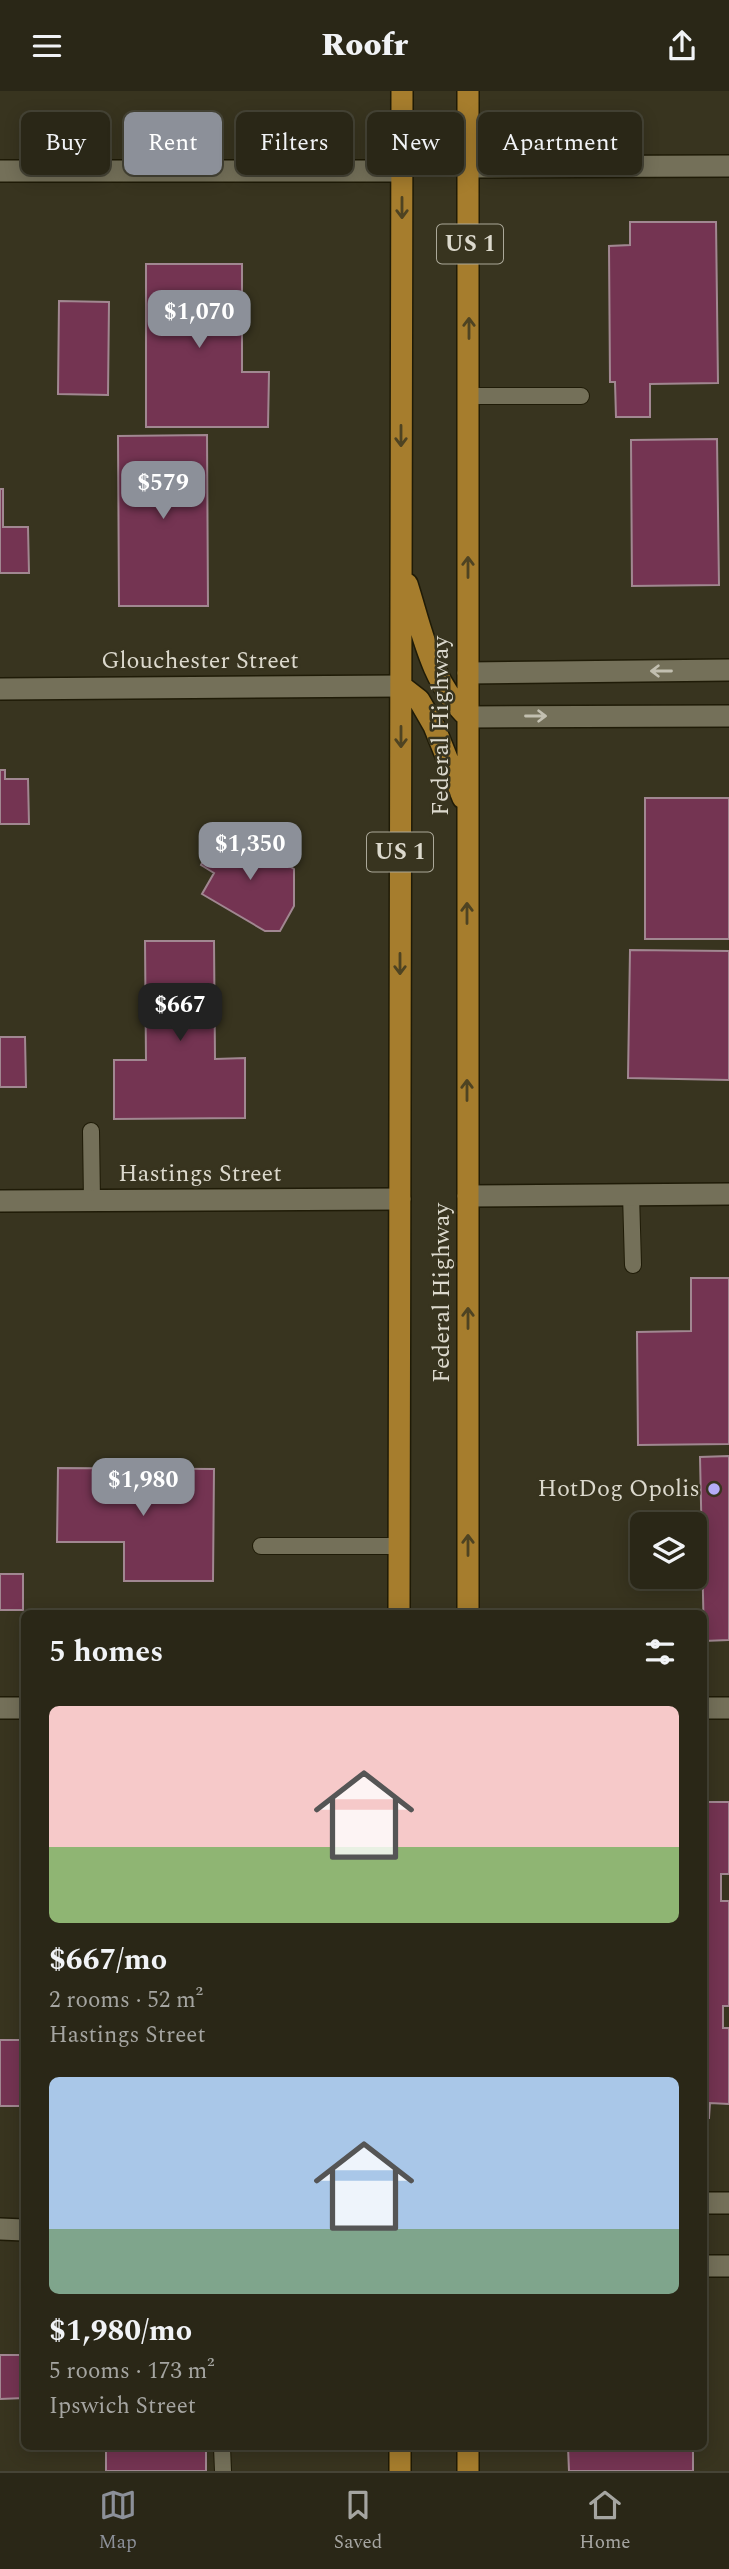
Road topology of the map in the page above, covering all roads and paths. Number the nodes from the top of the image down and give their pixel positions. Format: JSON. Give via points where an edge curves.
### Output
{"nodes":[{"id":1,"x":402,"y":91,"type":"edge"},
{"id":2,"x":468,"y":91,"type":"edge"},
{"id":3,"x":402,"y":112,"type":"edge"},
{"id":4,"x":729,"y":166,"type":"edge"},
{"id":5,"x":470,"y":167,"type":"junction"},
{"id":6,"x":0,"y":171,"type":"edge"},
{"id":7,"x":367,"y":171,"type":"edge"},
{"id":8,"x":402,"y":175,"type":"edge"},
{"id":9,"x":469,"y":396,"type":"junction"},
{"id":10,"x":581,"y":396,"type":"dead end"},
{"id":11,"x":401,"y":565,"type":"junction"},
{"id":12,"x":729,"y":670,"type":"edge"},
{"id":13,"x":468,"y":673,"type":"junction"},
{"id":14,"x":401,"y":686,"type":"junction"},
{"id":15,"x":0,"y":689,"type":"edge"},
{"id":16,"x":729,"y":716,"type":"edge"},
{"id":17,"x":468,"y":717,"type":"junction"},
{"id":18,"x":467,"y":810,"type":"junction"},
{"id":19,"x":91,"y":1131,"type":"dead end"},
{"id":20,"x":631,"y":1194,"type":"junction"},
{"id":21,"x":729,"y":1194,"type":"edge"},
{"id":22,"x":468,"y":1196,"type":"junction"},
{"id":23,"x":400,"y":1199,"type":"junction"},
{"id":24,"x":0,"y":1201,"type":"edge"},
{"id":25,"x":92,"y":1201,"type":"junction"},
{"id":26,"x":633,"y":1265,"type":"dead end"},
{"id":27,"x":261,"y":1546,"type":"dead end"},
{"id":28,"x":399,"y":1546,"type":"junction"},
{"id":29,"x":399,"y":1610,"type":"edge"},
{"id":30,"x":468,"y":1610,"type":"edge"},
{"id":31,"x":729,"y":1707,"type":"edge"},
{"id":32,"x":0,"y":1708,"type":"edge"},
{"id":33,"x":21,"y":1708,"type":"edge"},
{"id":34,"x":707,"y":1708,"type":"edge"},
{"id":35,"x":707,"y":2203,"type":"edge"},
{"id":36,"x":729,"y":2203,"type":"edge"},
{"id":37,"x":0,"y":2229,"type":"edge"},
{"id":38,"x":21,"y":2230,"type":"edge"},
{"id":39,"x":707,"y":2266,"type":"edge"},
{"id":40,"x":729,"y":2266,"type":"edge"},
{"id":41,"x":222,"y":2450,"type":"edge"},
{"id":42,"x":400,"y":2450,"type":"edge"},
{"id":43,"x":468,"y":2450,"type":"edge"},
{"id":44,"x":223,"y":2471,"type":"edge"},
{"id":45,"x":400,"y":2471,"type":"edge"},
{"id":46,"x":468,"y":2471,"type":"edge"}],
"edges":[{"from":1,"to":3,"type":"main road","name":"Federal Highway","number":"US 1"},
{"from":2,"to":5,"type":"main road","name":"Federal Highway","number":"US 1"},
{"from":4,"to":5,"type":"street"},
{"from":9,"to":5,"type":"main road","name":"Federal Highway","number":"US 1","one_way":true},
{"from":6,"to":7,"type":"street"},
{"from":8,"to":11,"type":"main road","name":"Federal Highway","number":"US 1","one_way":true},
{"from":9,"to":10,"type":"lane"},
{"from":13,"to":9,"type":"main road","name":"Federal Highway","number":"US 1","one_way":true},
{"from":11,"to":14,"type":"main road","name":"Federal Highway","number":"US 1"},
{"from":11,"to":17,"type":"main road","via":[[438,679],[452,703]]},
{"from":12,"to":13,"type":"street","one_way":true},
{"from":13,"to":17,"type":"main road","name":"Federal Highway","number":"US 1"},
{"from":14,"to":15,"type":"street","name":"Glouchester Street"},
{"from":14,"to":18,"type":"main road","via":[[419,700],[434,726]]},
{"from":14,"to":23,"type":"main road","name":"Federal Highway","number":"US 1","one_way":true},
{"from":17,"to":16,"type":"street","one_way":true},
{"from":17,"to":18,"type":"main road","name":"Federal Highway","number":"US 1"},
{"from":22,"to":18,"type":"main road","name":"Federal Highway","number":"US 1","one_way":true},
{"from":19,"to":25,"type":"lane"},
{"from":20,"to":21,"type":"street"},
{"from":20,"to":22,"type":"street"},
{"from":20,"to":26,"type":"lane"},
{"from":30,"to":22,"type":"main road","name":"Federal Highway","number":"US 1","one_way":true},
{"from":23,"to":25,"type":"street","name":"Hastings Street"},
{"from":23,"to":28,"type":"main road","name":"Federal Highway","number":"US 1"},
{"from":24,"to":25,"type":"street","name":"Hastings Street"},
{"from":27,"to":28,"type":"lane"},
{"from":28,"to":29,"type":"main road","name":"Federal Highway","number":"US 1"},
{"from":31,"to":34,"type":"street"},
{"from":32,"to":33,"type":"street"},
{"from":35,"to":36,"type":"street"},
{"from":37,"to":38,"type":"street"},
{"from":39,"to":40,"type":"street"},
{"from":41,"to":44,"type":"lane"},
{"from":42,"to":45,"type":"main road"},
{"from":43,"to":46,"type":"main road"}]}
